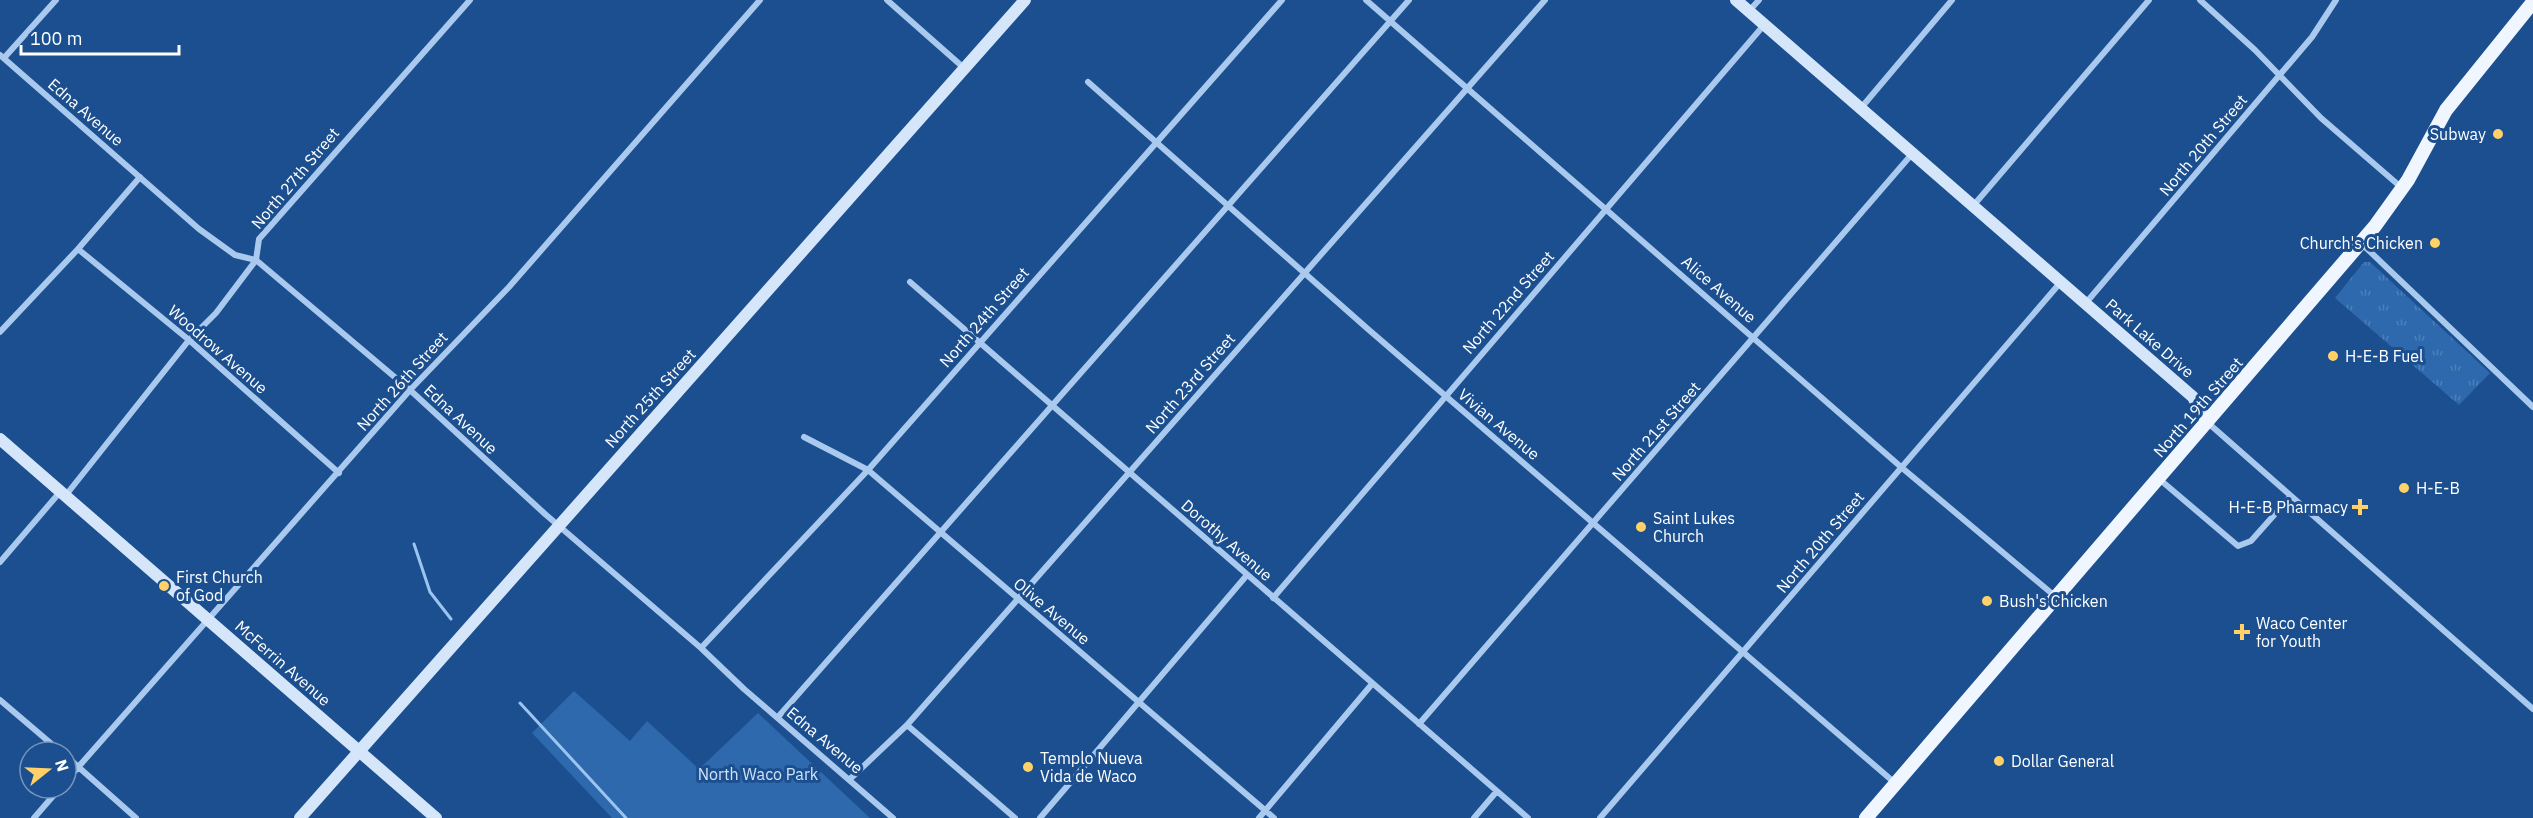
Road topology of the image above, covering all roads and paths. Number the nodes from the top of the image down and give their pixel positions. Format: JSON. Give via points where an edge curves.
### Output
{"nodes":[{"id":1,"x":56,"y":0,"type":"edge"},
{"id":2,"x":470,"y":0,"type":"edge"},
{"id":3,"x":760,"y":0,"type":"edge"},
{"id":4,"x":887,"y":0,"type":"edge"},
{"id":5,"x":1025,"y":0,"type":"edge"},
{"id":6,"x":1282,"y":0,"type":"edge"},
{"id":7,"x":1366,"y":0,"type":"edge"},
{"id":8,"x":1409,"y":0,"type":"edge"},
{"id":9,"x":1545,"y":0,"type":"edge"},
{"id":10,"x":1736,"y":0,"type":"edge"},
{"id":11,"x":1759,"y":0,"type":"edge"},
{"id":12,"x":1952,"y":0,"type":"edge"},
{"id":13,"x":2149,"y":0,"type":"edge"},
{"id":14,"x":2200,"y":0,"type":"edge"},
{"id":15,"x":2336,"y":0,"type":"edge"},
{"id":16,"x":2533,"y":2,"type":"edge"},
{"id":17,"x":1749,"y":11,"type":"junction"},
{"id":18,"x":1390,"y":21,"type":"junction"},
{"id":19,"x":1764,"y":25,"type":"junction"},
{"id":20,"x":2,"y":57,"type":"edge"},
{"id":21,"x":964,"y":68,"type":"junction"},
{"id":22,"x":2280,"y":74,"type":"junction"},
{"id":23,"x":1088,"y":82,"type":"dead end"},
{"id":24,"x":1467,"y":88,"type":"junction"},
{"id":25,"x":1861,"y":108,"type":"junction"},
{"id":26,"x":1157,"y":142,"type":"junction"},
{"id":27,"x":1912,"y":154,"type":"junction"},
{"id":28,"x":140,"y":177,"type":"junction"},
{"id":29,"x":2403,"y":188,"type":"junction"},
{"id":30,"x":1227,"y":205,"type":"junction"},
{"id":31,"x":1973,"y":207,"type":"junction"},
{"id":32,"x":1606,"y":209,"type":"junction"},
{"id":33,"x":2361,"y":243,"type":"junction"},
{"id":34,"x":78,"y":249,"type":"junction"},
{"id":35,"x":256,"y":260,"type":"junction"},
{"id":36,"x":1305,"y":273,"type":"junction"},
{"id":37,"x":910,"y":282,"type":"dead end"},
{"id":38,"x":2060,"y":283,"type":"junction"},
{"id":39,"x":2085,"y":304,"type":"junction"},
{"id":40,"x":0,"y":332,"type":"edge"},
{"id":41,"x":1754,"y":338,"type":"junction"},
{"id":42,"x":189,"y":340,"type":"junction"},
{"id":43,"x":980,"y":342,"type":"junction"},
{"id":44,"x":410,"y":390,"type":"junction"},
{"id":45,"x":1446,"y":396,"type":"junction"},
{"id":46,"x":1051,"y":404,"type":"junction"},
{"id":47,"x":2533,"y":407,"type":"edge"},
{"id":48,"x":2207,"y":422,"type":"junction"},
{"id":49,"x":804,"y":437,"type":"dead end"},
{"id":50,"x":0,"y":439,"type":"edge"},
{"id":51,"x":1901,"y":467,"type":"junction"},
{"id":52,"x":868,"y":470,"type":"junction"},
{"id":53,"x":339,"y":473,"type":"junction"},
{"id":54,"x":1129,"y":473,"type":"junction"},
{"id":55,"x":2158,"y":478,"type":"junction"},
{"id":56,"x":63,"y":493,"type":"junction"},
{"id":57,"x":2291,"y":496,"type":"junction"},
{"id":58,"x":1594,"y":523,"type":"junction"},
{"id":59,"x":559,"y":525,"type":"junction"},
{"id":60,"x":940,"y":532,"type":"junction"},
{"id":61,"x":0,"y":562,"type":"edge"},
{"id":62,"x":1247,"y":575,"type":"junction"},
{"id":63,"x":2056,"y":597,"type":"junction"},
{"id":64,"x":1273,"y":598,"type":"junction"},
{"id":65,"x":1017,"y":599,"type":"junction"},
{"id":66,"x":208,"y":619,"type":"junction"},
{"id":67,"x":701,"y":648,"type":"junction"},
{"id":68,"x":1743,"y":653,"type":"junction"},
{"id":69,"x":1372,"y":684,"type":"junction"},
{"id":70,"x":0,"y":700,"type":"edge"},
{"id":71,"x":1138,"y":702,"type":"junction"},
{"id":72,"x":2533,"y":709,"type":"edge"},
{"id":73,"x":778,"y":717,"type":"junction"},
{"id":74,"x":1419,"y":724,"type":"junction"},
{"id":75,"x":907,"y":725,"type":"junction"},
{"id":76,"x":47,"y":740,"type":"edge"},
{"id":77,"x":358,"y":752,"type":"junction"},
{"id":78,"x":79,"y":767,"type":"joint"},
{"id":79,"x":850,"y":779,"type":"junction"},
{"id":80,"x":1895,"y":784,"type":"junction"},
{"id":81,"x":1497,"y":791,"type":"junction"},
{"id":82,"x":50,"y":800,"type":"edge"},
{"id":83,"x":1265,"y":811,"type":"junction"},
{"id":84,"x":34,"y":818,"type":"edge"},
{"id":85,"x":136,"y":818,"type":"edge"},
{"id":86,"x":300,"y":818,"type":"edge"},
{"id":87,"x":436,"y":818,"type":"edge"},
{"id":88,"x":893,"y":818,"type":"edge"},
{"id":89,"x":1015,"y":818,"type":"edge"},
{"id":90,"x":1040,"y":818,"type":"edge"},
{"id":91,"x":1259,"y":818,"type":"edge"},
{"id":92,"x":1274,"y":818,"type":"edge"},
{"id":93,"x":1474,"y":818,"type":"edge"},
{"id":94,"x":1528,"y":818,"type":"edge"},
{"id":95,"x":1600,"y":818,"type":"edge"},
{"id":96,"x":1866,"y":818,"type":"edge"}],
"edges":[{"from":1,"to":20,"type":"street"},
{"from":2,"to":35,"type":"street","name":"North 27th Street","via":[[260,239]]},
{"from":3,"to":44,"type":"street","name":"North 26th Street","via":[[509,287]]},
{"from":4,"to":21,"type":"street"},
{"from":5,"to":21,"type":"street","name":"North 25th Street"},
{"from":6,"to":26,"type":"street","name":"North 24th Street"},
{"from":7,"to":18,"type":"street","name":"Alice Avenue"},
{"from":8,"to":18,"type":"street"},
{"from":9,"to":24,"type":"street","name":"North 23rd Street"},
{"from":10,"to":17,"type":"street","name":"Park Lake Drive"},
{"from":11,"to":17,"type":"street"},
{"from":12,"to":25,"type":"street"},
{"from":13,"to":31,"type":"street"},
{"from":14,"to":22,"type":"street"},
{"from":15,"to":22,"type":"street","name":"North 20th Street","via":[[2312,37]]},
{"from":16,"to":29,"type":"main road","name":"North 19th Street","via":[[2443,115]]},
{"from":17,"to":19,"type":"street","name":"Park Lake Drive"},
{"from":18,"to":24,"type":"street","name":"Alice Avenue"},
{"from":18,"to":30,"type":"street"},
{"from":19,"to":25,"type":"street","name":"Park Lake Drive"},
{"from":19,"to":32,"type":"street","name":"North 22nd Street"},
{"from":20,"to":28,"type":"street","name":"Edna Avenue"},
{"from":21,"to":59,"type":"street","name":"North 25th Street"},
{"from":22,"to":29,"type":"street","via":[[2321,118]]},
{"from":22,"to":39,"type":"street","name":"North 20th Street"},
{"from":23,"to":26,"type":"street","name":"Vivian Avenue"},
{"from":24,"to":32,"type":"street","name":"Alice Avenue"},
{"from":24,"to":36,"type":"street","name":"North 23rd Street"},
{"from":25,"to":27,"type":"street","name":"Park Lake Drive"},
{"from":26,"to":30,"type":"street","name":"Vivian Avenue"},
{"from":26,"to":43,"type":"street","name":"North 24th Street"},
{"from":27,"to":31,"type":"street","name":"Park Lake Drive"},
{"from":27,"to":41,"type":"street","name":"North 21st Street"},
{"from":28,"to":34,"type":"street"},
{"from":28,"to":35,"type":"street","name":"Edna Avenue","via":[[235,255]]},
{"from":29,"to":33,"type":"main road","name":"North 19th Street"},
{"from":30,"to":36,"type":"street","name":"Vivian Avenue"},
{"from":30,"to":46,"type":"street"},
{"from":31,"to":38,"type":"street","name":"Park Lake Drive"},
{"from":32,"to":41,"type":"street","name":"Alice Avenue"},
{"from":32,"to":45,"type":"street","name":"North 22nd Street"},
{"from":33,"to":47,"type":"street"},
{"from":33,"to":48,"type":"main road","name":"North 19th Street"},
{"from":34,"to":40,"type":"street"},
{"from":34,"to":42,"type":"street","name":"Woodrow Avenue"},
{"from":35,"to":42,"type":"street","name":"North 27th Street","via":[[216,313]]},
{"from":35,"to":44,"type":"street","name":"Edna Avenue"},
{"from":36,"to":45,"type":"street","name":"Vivian Avenue"},
{"from":36,"to":54,"type":"street","name":"North 23rd Street"},
{"from":37,"to":43,"type":"street","name":"Dorothy Avenue"},
{"from":38,"to":39,"type":"street","name":"Park Lake Drive"},
{"from":38,"to":51,"type":"street","name":"North 20th Street"},
{"from":39,"to":48,"type":"street","name":"Park Lake Drive","via":[[2193,397]]},
{"from":41,"to":51,"type":"street","name":"Alice Avenue"},
{"from":41,"to":58,"type":"street","name":"North 21st Street"},
{"from":42,"to":53,"type":"street","name":"Woodrow Avenue"},
{"from":42,"to":56,"type":"street","name":"North 27th Street"},
{"from":43,"to":46,"type":"street","name":"Dorothy Avenue"},
{"from":43,"to":52,"type":"street","name":"North 24th Street"},
{"from":44,"to":53,"type":"street","name":"North 26th Street"},
{"from":44,"to":59,"type":"street","name":"Edna Avenue"},
{"from":45,"to":58,"type":"street","name":"Vivian Avenue"},
{"from":45,"to":64,"type":"street","name":"North 22nd Street"},
{"from":46,"to":54,"type":"street","name":"Dorothy Avenue"},
{"from":46,"to":60,"type":"street"},
{"from":48,"to":55,"type":"main road","name":"North 19th Street"},
{"from":48,"to":57,"type":"street","name":"Park Lake Drive"},
{"from":49,"to":52,"type":"street","name":"Olive Avenue"},
{"from":50,"to":56,"type":"street","name":"McFerrin Avenue"},
{"from":51,"to":63,"type":"street","name":"Alice Avenue"},
{"from":51,"to":68,"type":"street","name":"North 20th Street"},
{"from":52,"to":60,"type":"street","name":"Olive Avenue"},
{"from":52,"to":67,"type":"street","name":"North 24th Street"},
{"from":53,"to":66,"type":"street","name":"North 26th Street"},
{"from":54,"to":62,"type":"street","name":"Dorothy Avenue"},
{"from":54,"to":65,"type":"street","name":"North 23rd Street"},
{"from":55,"to":57,"type":"street","via":[[2238,546],[2250,541]]},
{"from":55,"to":63,"type":"main road","name":"North 19th Street"},
{"from":56,"to":61,"type":"street","name":"North 27th Street"},
{"from":56,"to":66,"type":"street","name":"McFerrin Avenue"},
{"from":57,"to":72,"type":"street","name":"Park Lake Drive"},
{"from":58,"to":68,"type":"street","name":"Vivian Avenue"},
{"from":58,"to":74,"type":"street","name":"North 21st Street"},
{"from":59,"to":67,"type":"street","name":"Edna Avenue"},
{"from":59,"to":77,"type":"street","name":"North 25th Street"},
{"from":60,"to":65,"type":"street","name":"Olive Avenue"},
{"from":60,"to":73,"type":"street"},
{"from":62,"to":64,"type":"street","name":"Dorothy Avenue"},
{"from":62,"to":71,"type":"street"},
{"from":63,"to":80,"type":"main road","name":"North 19th Street"},
{"from":64,"to":69,"type":"street","name":"Dorothy Avenue"},
{"from":65,"to":71,"type":"street","name":"Olive Avenue"},
{"from":65,"to":75,"type":"street","name":"North 23rd Street"},
{"from":66,"to":77,"type":"street","name":"McFerrin Avenue"},
{"from":66,"to":78,"type":"street","name":"North 26th Street"},
{"from":67,"to":73,"type":"street","name":"Edna Avenue"},
{"from":68,"to":80,"type":"street","name":"Vivian Avenue"},
{"from":68,"to":95,"type":"street","name":"North 20th Street"},
{"from":69,"to":74,"type":"street","name":"Dorothy Avenue"},
{"from":69,"to":83,"type":"street"},
{"from":70,"to":76,"type":"street"},
{"from":71,"to":83,"type":"street","name":"Olive Avenue"},
{"from":71,"to":90,"type":"street"},
{"from":73,"to":79,"type":"street","name":"Edna Avenue"},
{"from":74,"to":81,"type":"street","name":"Dorothy Avenue"},
{"from":75,"to":79,"type":"street","name":"North 23rd Street"},
{"from":75,"to":89,"type":"street"},
{"from":77,"to":86,"type":"street","name":"North 25th Street"},
{"from":77,"to":87,"type":"street","name":"McFerrin Avenue"},
{"from":78,"to":85,"type":"street"},
{"from":79,"to":88,"type":"street","name":"Edna Avenue"},
{"from":80,"to":96,"type":"main road","name":"North 19th Street"},
{"from":81,"to":93,"type":"street"},
{"from":81,"to":94,"type":"street","name":"Dorothy Avenue"},
{"from":82,"to":84,"type":"street"},
{"from":83,"to":91,"type":"street"},
{"from":83,"to":92,"type":"street","name":"Olive Avenue"}]}
